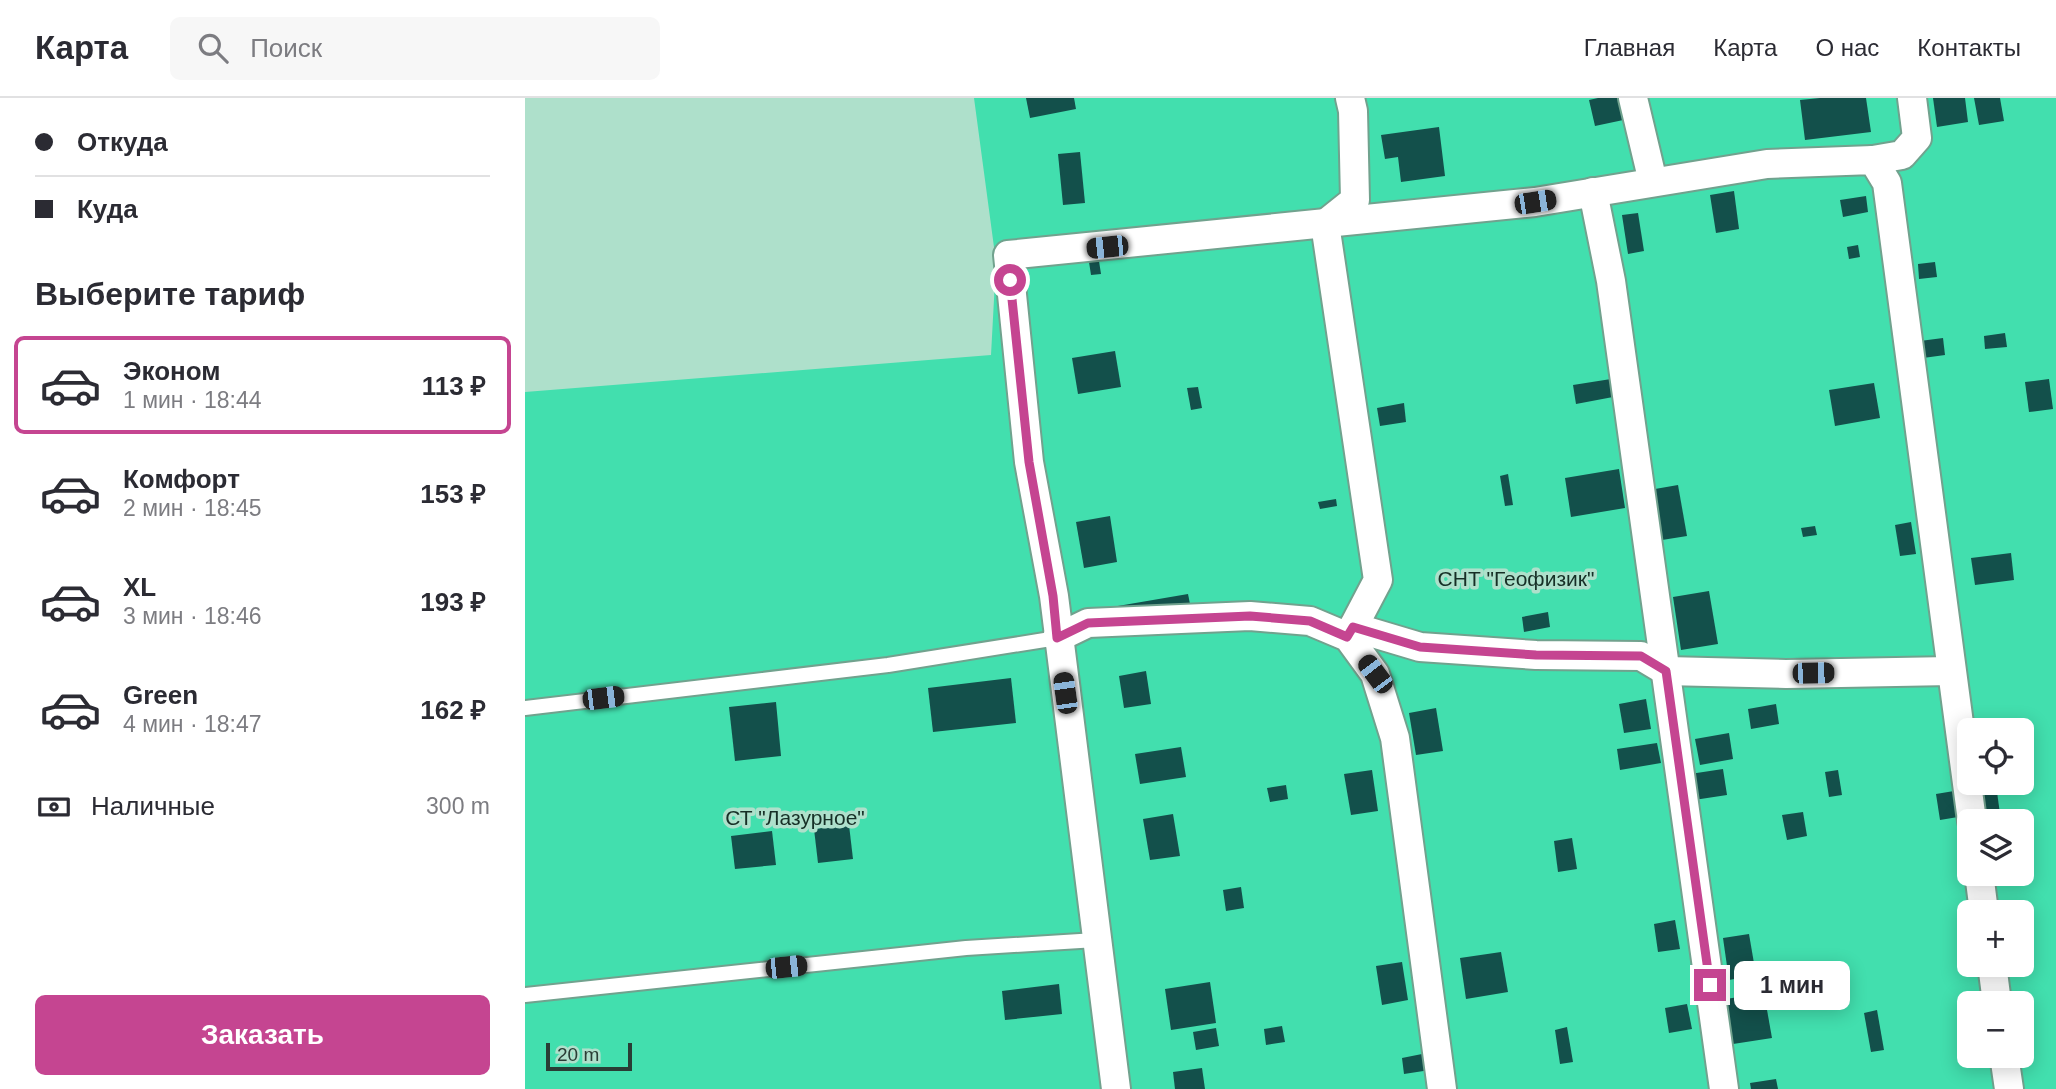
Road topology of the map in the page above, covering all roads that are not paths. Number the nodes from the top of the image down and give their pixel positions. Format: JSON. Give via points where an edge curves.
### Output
{"nodes":[{"id":1,"x":1350,"y":98,"type":"edge"},
{"id":2,"x":1633,"y":98,"type":"edge"},
{"id":3,"x":1912,"y":98,"type":"edge"},
{"id":4,"x":1873,"y":160,"type":"junction"},
{"id":5,"x":1653,"y":182,"type":"junction"},
{"id":6,"x":1593,"y":192,"type":"junction"},
{"id":7,"x":1325,"y":224,"type":"junction"},
{"id":8,"x":1350,"y":632,"type":"junction"},
{"id":9,"x":1057,"y":638,"type":"junction"},
{"id":10,"x":1666,"y":671,"type":"junction"},
{"id":11,"x":1951,"y":671,"type":"junction"},
{"id":12,"x":525,"y":708,"type":"edge"},
{"id":13,"x":1970,"y":809,"type":"edge"},
{"id":14,"x":1096,"y":940,"type":"junction"},
{"id":15,"x":525,"y":995,"type":"edge"},
{"id":16,"x":2006,"y":1068,"type":"edge"},
{"id":17,"x":1116,"y":1089,"type":"edge"},
{"id":18,"x":1442,"y":1089,"type":"edge"},
{"id":19,"x":1724,"y":1089,"type":"edge"},
{"id":20,"x":2009,"y":1089,"type":"edge"}],
"edges":[{"from":1,"to":7,"type":"street","via":[[1355,200]]},
{"from":2,"to":5,"type":"street"},
{"from":3,"to":4,"type":"street","via":[[1917,138],[1902,155]]},
{"from":4,"to":5,"type":"street","via":[[1767,164]]},
{"from":4,"to":11,"type":"street","via":[[1887,183]]},
{"from":5,"to":6,"type":"street"},
{"from":6,"to":7,"type":"street"},
{"from":6,"to":10,"type":"street","via":[[1611,281]]},
{"from":7,"to":8,"type":"street","via":[[1378,580]]},
{"from":7,"to":9,"type":"street","via":[[1008,256],[1029,462]]},
{"from":8,"to":9,"type":"street","via":[[1310,621],[1250,616],[1088,623]]},
{"from":8,"to":10,"type":"street","via":[[1420,647],[1641,656]]},
{"from":8,"to":18,"type":"street","via":[[1375,674],[1395,738]]},
{"from":9,"to":12,"type":"lane","via":[[888,665]]},
{"from":9,"to":14,"type":"street"},
{"from":10,"to":11,"type":"street"},
{"from":10,"to":19,"type":"street"},
{"from":11,"to":13,"type":"street"},
{"from":14,"to":15,"type":"lane","via":[[966,948]]},
{"from":14,"to":17,"type":"street"},
{"from":16,"to":20,"type":"street"}]}
